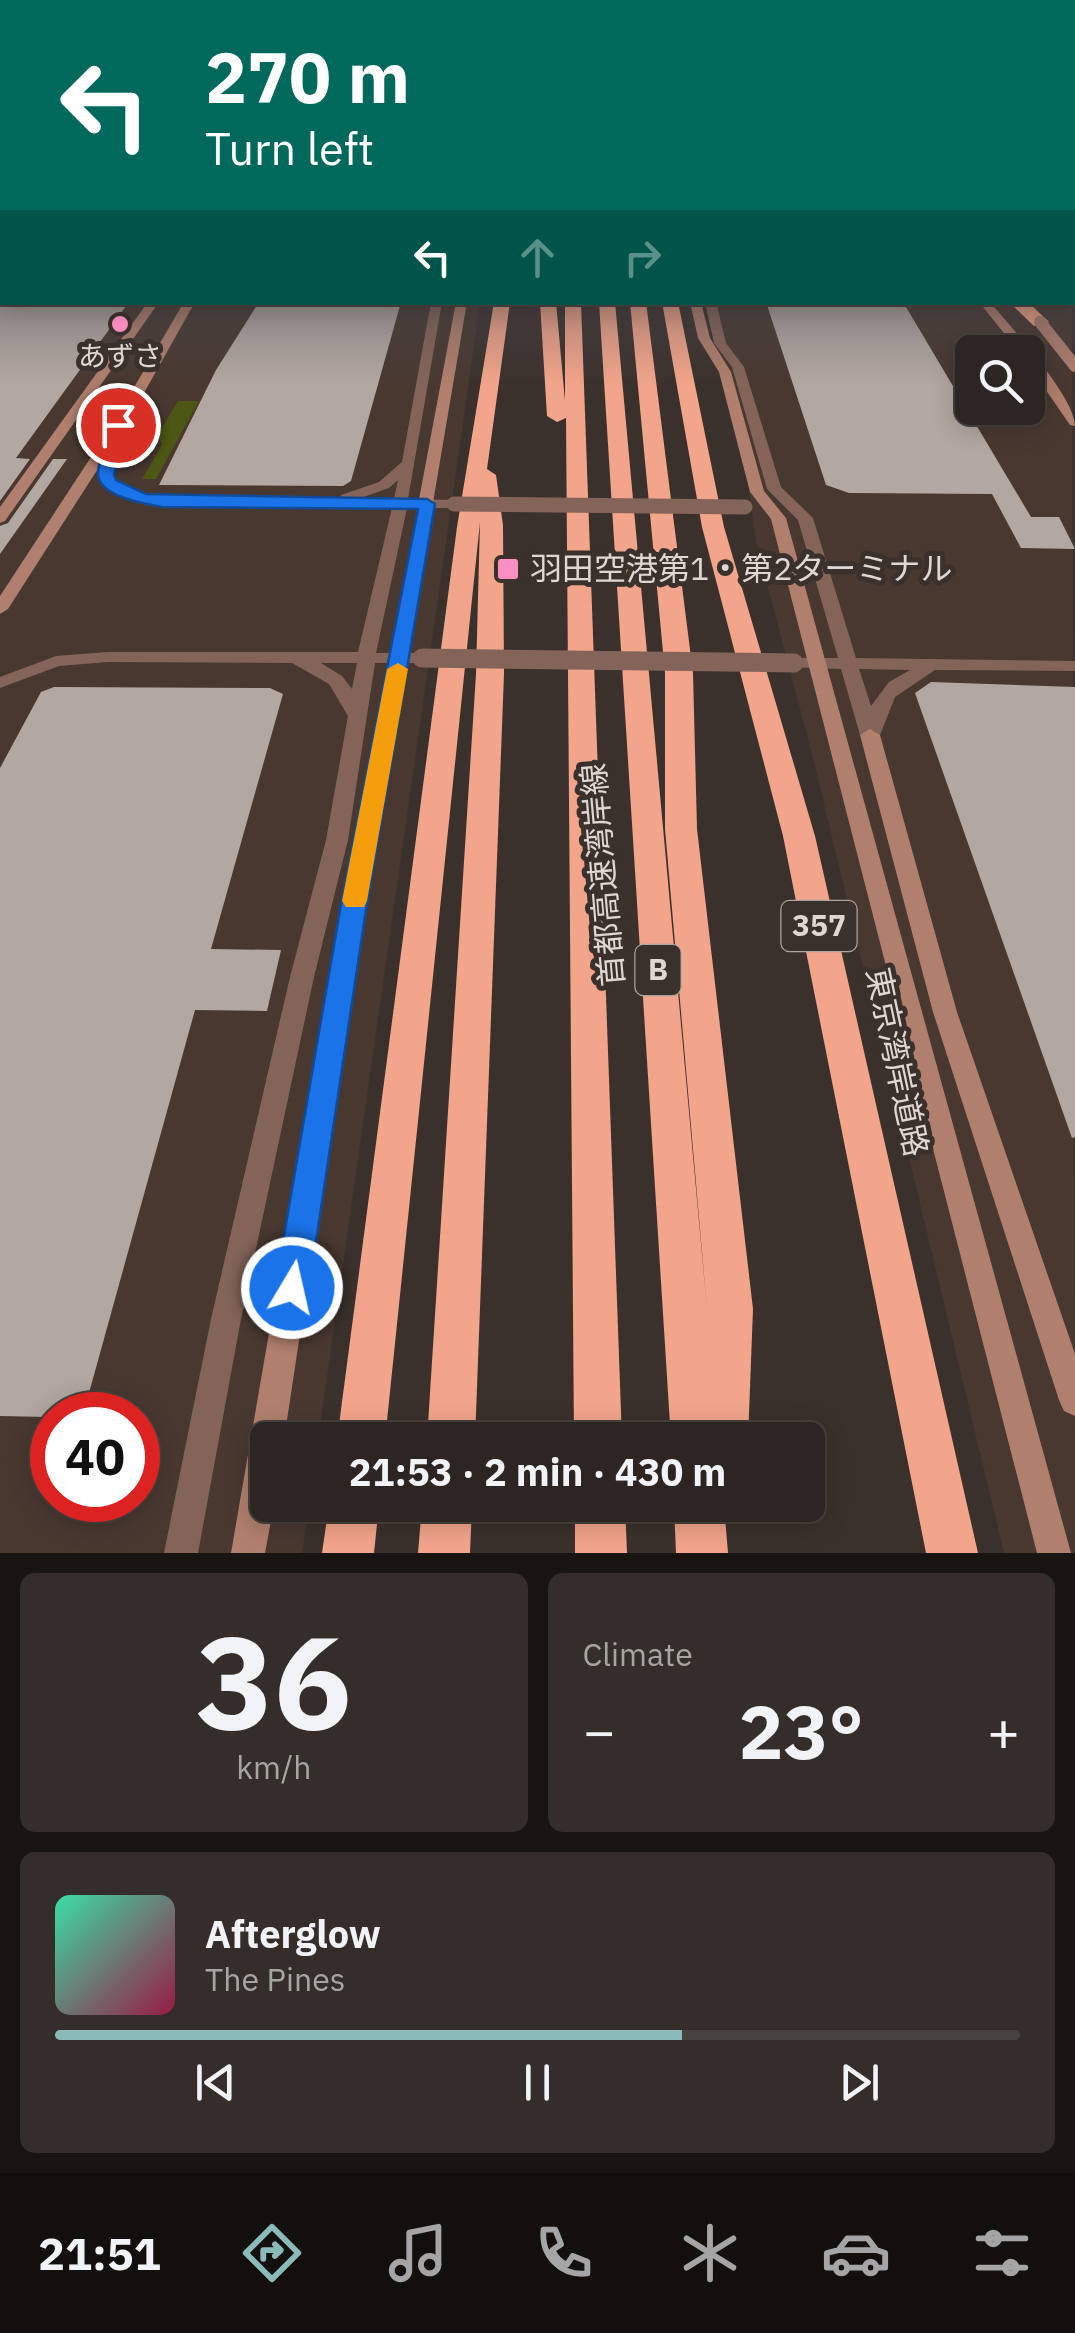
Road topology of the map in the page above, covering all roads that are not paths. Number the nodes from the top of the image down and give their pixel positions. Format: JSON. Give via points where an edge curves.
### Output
{"nodes":[{"id":1,"x":152,"y":305,"type":"edge"},
{"id":2,"x":188,"y":305,"type":"edge"},
{"id":3,"x":436,"y":305,"type":"edge"},
{"id":4,"x":461,"y":305,"type":"edge"},
{"id":5,"x":502,"y":305,"type":"edge"},
{"id":6,"x":548,"y":305,"type":"edge"},
{"id":7,"x":573,"y":305,"type":"edge"},
{"id":8,"x":607,"y":305,"type":"edge"},
{"id":9,"x":638,"y":305,"type":"edge"},
{"id":10,"x":671,"y":305,"type":"edge"},
{"id":11,"x":696,"y":305,"type":"edge"},
{"id":12,"x":711,"y":305,"type":"edge"},
{"id":13,"x":986,"y":305,"type":"edge"},
{"id":14,"x":994,"y":305,"type":"edge"},
{"id":15,"x":1020,"y":305,"type":"edge"},
{"id":16,"x":1031,"y":305,"type":"edge"},
{"id":17,"x":1040,"y":322,"type":"junction"},
{"id":18,"x":1008,"y":332,"type":"junction"},
{"id":19,"x":1010,"y":335,"type":"edge"},
{"id":20,"x":1075,"y":366,"type":"edge"},
{"id":21,"x":1045,"y":380,"type":"edge"},
{"id":22,"x":1075,"y":422,"type":"edge"},
{"id":23,"x":118,"y":425,"type":"junction"},
{"id":24,"x":480,"y":463,"type":"junction"},
{"id":25,"x":409,"y":464,"type":"junction"},
{"id":26,"x":577,"y":500,"type":"junction"},
{"id":27,"x":312,"y":504,"type":"junction"},
{"id":28,"x":427,"y":504,"type":"junction"},
{"id":29,"x":399,"y":505,"type":"junction"},
{"id":30,"x":772,"y":507,"type":"junction"},
{"id":31,"x":0,"y":518,"type":"edge"},
{"id":32,"x":0,"y":608,"type":"edge"},
{"id":33,"x":411,"y":658,"type":"junction"},
{"id":34,"x":284,"y":659,"type":"junction"},
{"id":35,"x":367,"y":659,"type":"junction"},
{"id":36,"x":806,"y":663,"type":"junction"},
{"id":37,"x":848,"y":664,"type":"junction"},
{"id":38,"x":952,"y":664,"type":"junction"},
{"id":39,"x":1075,"y":666,"type":"edge"},
{"id":40,"x":0,"y":682,"type":"edge"},
{"id":41,"x":356,"y":714,"type":"junction"},
{"id":42,"x":870,"y":735,"type":"junction"},
{"id":43,"x":1052,"y":1326,"type":"junction"},
{"id":44,"x":1075,"y":1365,"type":"edge"},
{"id":45,"x":1075,"y":1400,"type":"edge"},
{"id":46,"x":271,"y":1422,"type":"edge"},
{"id":47,"x":363,"y":1422,"type":"edge"},
{"id":48,"x":453,"y":1422,"type":"edge"},
{"id":49,"x":598,"y":1422,"type":"edge"},
{"id":50,"x":694,"y":1422,"type":"edge"},
{"id":51,"x":725,"y":1422,"type":"edge"},
{"id":52,"x":254,"y":1522,"type":"edge"},
{"id":53,"x":352,"y":1522,"type":"edge"},
{"id":54,"x":446,"y":1522,"type":"edge"},
{"id":55,"x":601,"y":1522,"type":"edge"},
{"id":56,"x":700,"y":1522,"type":"edge"},
{"id":57,"x":720,"y":1522,"type":"edge"},
{"id":58,"x":181,"y":1553,"type":"edge"},
{"id":59,"x":248,"y":1553,"type":"edge"},
{"id":60,"x":348,"y":1553,"type":"edge"},
{"id":61,"x":444,"y":1553,"type":"edge"},
{"id":62,"x":602,"y":1553,"type":"edge"},
{"id":63,"x":702,"y":1553,"type":"edge"},
{"id":64,"x":718,"y":1553,"type":"edge"},
{"id":65,"x":952,"y":1553,"type":"edge"},
{"id":66,"x":1054,"y":1553,"type":"edge"}],
"edges":[{"from":1,"to":31,"type":"street"},
{"from":2,"to":23,"type":"street"},
{"from":3,"to":25,"type":"street"},
{"from":4,"to":28,"type":"street"},
{"from":5,"to":24,"type":"highway"},
{"from":6,"to":26,"type":"highway","via":[[561,472]]},
{"from":7,"to":26,"type":"highway","name":"首都高速湾岸線","number":"B"},
{"from":8,"to":50,"type":"highway","name":"首都高速湾岸線","number":"B"},
{"from":9,"to":51,"type":"highway","via":[[679,673],[681,829],[730,1309]]},
{"from":10,"to":65,"type":"highway","name":"東京湾岸道路","number":"357","via":[[713,527],[800,836]]},
{"from":11,"to":30,"type":"street","via":[[704,338],[725,372],[757,492]]},
{"from":12,"to":37,"type":"street","via":[[720,343],[738,367],[774,488],[805,518]]},
{"from":13,"to":18,"type":"street"},
{"from":14,"to":18,"type":"street"},
{"from":15,"to":17,"type":"highway"},
{"from":16,"to":17,"type":"street"},
{"from":17,"to":20,"type":"street","bridge":true},
{"from":18,"to":19,"type":"street"},
{"from":21,"to":22,"type":"street"},
{"from":23,"to":27,"type":"street","via":[[106,475],[109,483],[141,498]]},
{"from":23,"to":32,"type":"street"},
{"from":24,"to":47,"type":"highway"},
{"from":24,"to":48,"type":"highway","via":[[492,525],[490,674]]},
{"from":25,"to":27,"type":"street","via":[[367,493]]},
{"from":25,"to":29,"type":"street"},
{"from":26,"to":49,"type":"highway","name":"首都高速湾岸線","number":"B"},
{"from":27,"to":29,"type":"street"},
{"from":28,"to":29,"type":"street"},
{"from":28,"to":30,"type":"street","bridge":true},
{"from":28,"to":33,"type":"street"},
{"from":29,"to":35,"type":"street"},
{"from":30,"to":36,"type":"street"},
{"from":33,"to":35,"type":"street"},
{"from":33,"to":36,"type":"street","bridge":true},
{"from":33,"to":46,"type":"street","via":[[353,910]]},
{"from":34,"to":35,"type":"street"},
{"from":34,"to":40,"type":"street","via":[[56,661]]},
{"from":34,"to":41,"type":"street","via":[[329,675],[350,696]]},
{"from":35,"to":41,"type":"street"},
{"from":36,"to":37,"type":"street"},
{"from":36,"to":66,"type":"street"},
{"from":37,"to":38,"type":"street"},
{"from":37,"to":42,"type":"street"},
{"from":38,"to":39,"type":"street"},
{"from":38,"to":42,"type":"street","via":[[892,686],[880,699]]},
{"from":41,"to":58,"type":"street","via":[[336,840],[226,1318]]},
{"from":42,"to":43,"type":"street","via":[[944,1012]]},
{"from":43,"to":44,"type":"street"},
{"from":43,"to":45,"type":"street"},
{"from":52,"to":59,"type":"street"},
{"from":53,"to":60,"type":"highway"},
{"from":54,"to":61,"type":"highway"},
{"from":55,"to":62,"type":"highway"},
{"from":56,"to":63,"type":"highway"},
{"from":57,"to":64,"type":"highway"}]}
